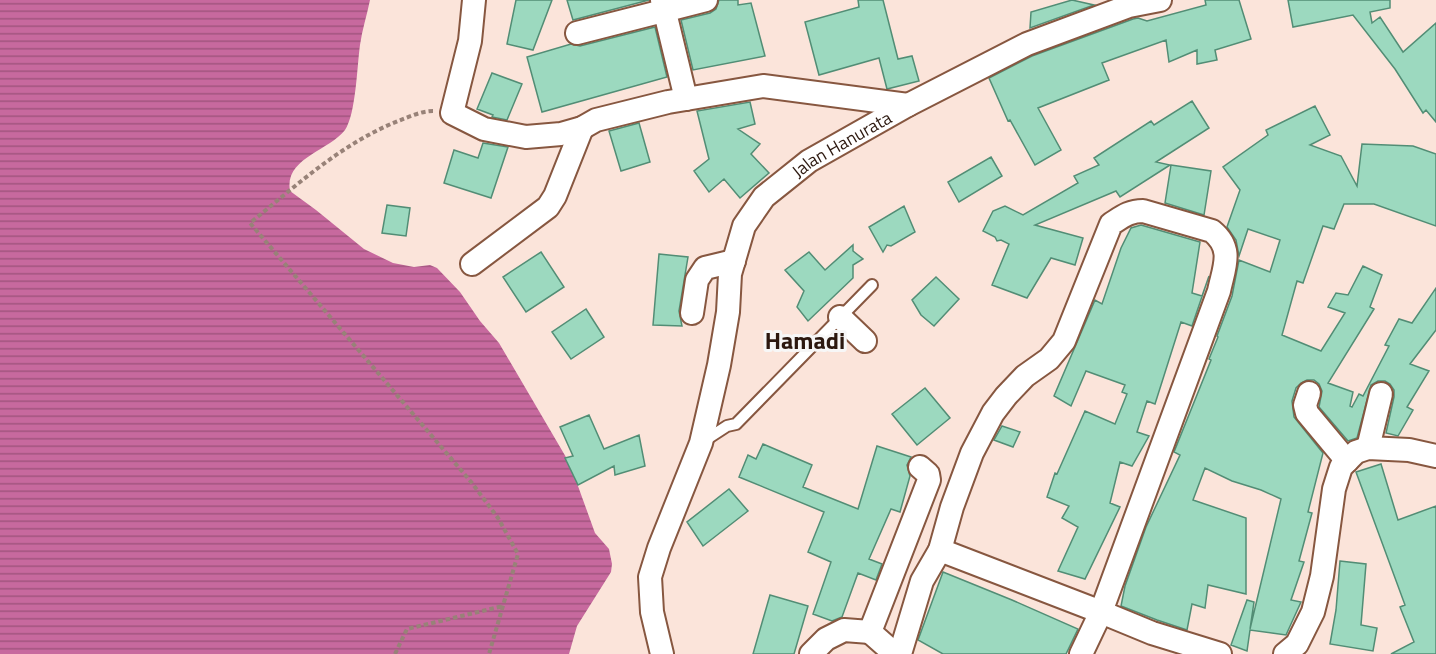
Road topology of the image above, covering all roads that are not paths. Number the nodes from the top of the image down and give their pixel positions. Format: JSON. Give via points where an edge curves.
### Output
{"nodes":[{"id":1,"x":474,"y":0,"type":"edge"},
{"id":2,"x":706,"y":0,"type":"edge"},
{"id":3,"x":1160,"y":0,"type":"edge"},
{"id":4,"x":662,"y":5,"type":"edge"},
{"id":5,"x":577,"y":33,"type":"dead end"},
{"id":6,"x":686,"y":99,"type":"junction"},
{"id":7,"x":908,"y":105,"type":"junction"},
{"id":8,"x":582,"y":128,"type":"junction"},
{"id":9,"x":734,"y":261,"type":"junction"},
{"id":10,"x":472,"y":264,"type":"dead end"},
{"id":11,"x":872,"y":285,"type":"dead end"},
{"id":12,"x":692,"y":313,"type":"dead end"},
{"id":13,"x":840,"y":317,"type":"junction"},
{"id":14,"x":865,"y":340,"type":"dead end"},
{"id":15,"x":1309,"y":393,"type":"dead end"},
{"id":16,"x":1381,"y":394,"type":"dead end"},
{"id":17,"x":700,"y":443,"type":"junction"},
{"id":18,"x":1368,"y":448,"type":"junction"},
{"id":19,"x":1436,"y":456,"type":"edge"},
{"id":20,"x":1347,"y":461,"type":"junction"},
{"id":21,"x":920,"y":467,"type":"dead end"},
{"id":22,"x":940,"y":550,"type":"junction"},
{"id":23,"x":1101,"y":612,"type":"junction"},
{"id":24,"x":870,"y":632,"type":"junction"},
{"id":25,"x":662,"y":654,"type":"edge"},
{"id":26,"x":811,"y":654,"type":"edge"},
{"id":27,"x":900,"y":654,"type":"edge"},
{"id":28,"x":1081,"y":654,"type":"edge"},
{"id":29,"x":1220,"y":654,"type":"edge"},
{"id":30,"x":1285,"y":654,"type":"edge"}],
"edges":[{"from":1,"to":8,"type":"street","via":[[470,40],[452,113],[484,129],[526,137]]},
{"from":2,"to":4,"type":"street"},
{"from":3,"to":7,"type":"street","name":"Jalan Hanurata","via":[[1129,6],[1027,44]]},
{"from":4,"to":5,"type":"street"},
{"from":4,"to":6,"type":"street"},
{"from":6,"to":7,"type":"street","via":[[763,86]]},
{"from":6,"to":8,"type":"street","via":[[596,120]]},
{"from":7,"to":9,"type":"street","name":"Jalan Hanurata","via":[[809,160],[764,197],[744,226]]},
{"from":8,"to":10,"type":"street","via":[[548,207]]},
{"from":9,"to":12,"type":"street","via":[[705,268],[697,280]]},
{"from":9,"to":17,"type":"street","name":"Jalan Hanurata","via":[[721,355]]},
{"from":11,"to":13,"type":"lane"},
{"from":13,"to":14,"type":"street"},
{"from":13,"to":17,"type":"lane","via":[[736,424]]},
{"from":15,"to":20,"type":"street","via":[[1307,413]]},
{"from":16,"to":18,"type":"street"},
{"from":17,"to":25,"type":"street","name":"Jalan Hanurata","via":[[650,577],[652,612]]},
{"from":18,"to":19,"type":"street"},
{"from":18,"to":20,"type":"street"},
{"from":20,"to":30,"type":"street","via":[[1334,489],[1313,612],[1297,645]]},
{"from":21,"to":24,"type":"street","via":[[929,480]]},
{"from":22,"to":23,"type":"street"},
{"from":22,"to":23,"type":"street","via":[[972,453],[993,413],[1025,376],[1064,342],[1111,224],[1124,215],[1143,211],[1212,231],[1227,252],[1220,291]]},
{"from":22,"to":27,"type":"street","via":[[922,581]]},
{"from":23,"to":28,"type":"street"},
{"from":23,"to":29,"type":"street"},
{"from":24,"to":26,"type":"street","via":[[844,630],[826,639]]},
{"from":24,"to":27,"type":"street"}]}
